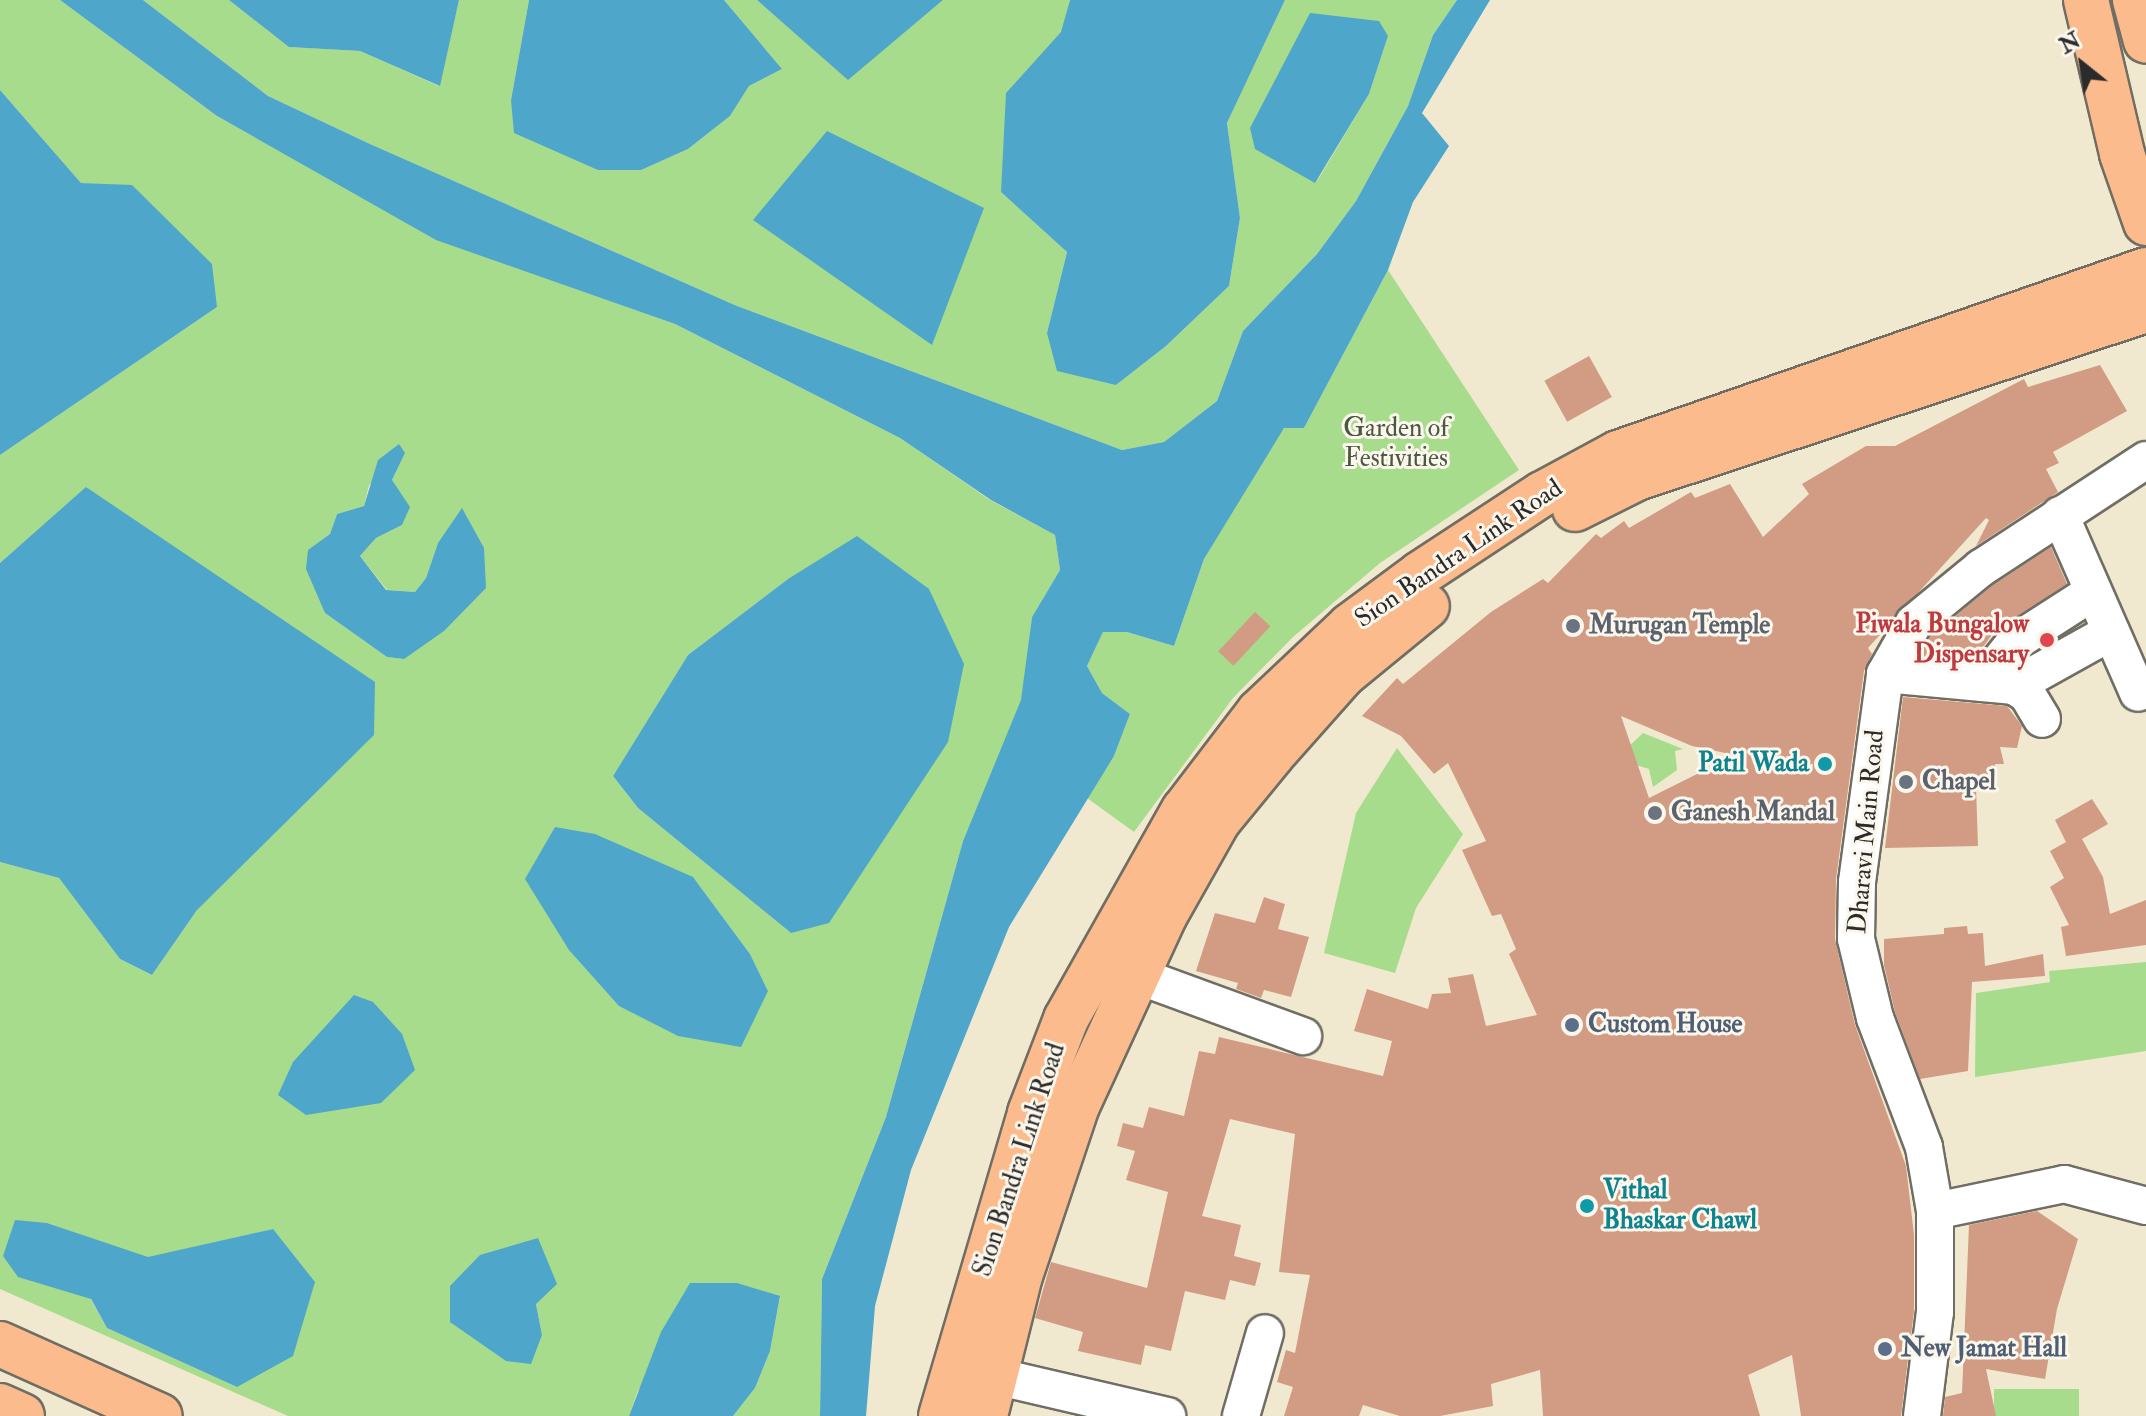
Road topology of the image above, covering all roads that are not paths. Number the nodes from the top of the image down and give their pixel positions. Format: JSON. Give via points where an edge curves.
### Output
{"nodes":[{"id":1,"x":2086,"y":0,"type":"edge"},
{"id":2,"x":2135,"y":0,"type":"edge"},
{"id":3,"x":2146,"y":41,"type":"edge"},
{"id":4,"x":2146,"y":223,"type":"edge"},
{"id":5,"x":2146,"y":270,"type":"edge"},
{"id":6,"x":2146,"y":310,"type":"edge"},
{"id":7,"x":2146,"y":460,"type":"edge"},
{"id":8,"x":2060,"y":515,"type":"junction"},
{"id":9,"x":2093,"y":592,"type":"junction"},
{"id":10,"x":2111,"y":632,"type":"junction"},
{"id":11,"x":1885,"y":674,"type":"junction"},
{"id":12,"x":1998,"y":684,"type":"junction"},
{"id":13,"x":2138,"y":693,"type":"dead end"},
{"id":14,"x":2042,"y":719,"type":"dead end"},
{"id":15,"x":1204,"y":812,"type":"junction"},
{"id":16,"x":1136,"y":975,"type":"junction"},
{"id":17,"x":1303,"y":1036,"type":"dead end"},
{"id":18,"x":2146,"y":1206,"type":"edge"},
{"id":19,"x":1935,"y":1211,"type":"junction"},
{"id":20,"x":1002,"y":1272,"type":"junction"},
{"id":21,"x":1265,"y":1333,"type":"dead end"},
{"id":22,"x":0,"y":1344,"type":"edge"},
{"id":23,"x":988,"y":1395,"type":"edge"},
{"id":24,"x":0,"y":1406,"type":"edge"},
{"id":25,"x":1155,"y":1415,"type":"edge"},
{"id":26,"x":22,"y":1416,"type":"edge"},
{"id":27,"x":160,"y":1416,"type":"edge"},
{"id":28,"x":941,"y":1416,"type":"edge"},
{"id":29,"x":1241,"y":1416,"type":"edge"},
{"id":30,"x":1922,"y":1416,"type":"edge"}],
"edges":[{"from":1,"to":4,"type":"main road","via":[[2122,154]]},
{"from":2,"to":3,"type":"main road"},
{"from":5,"to":15,"type":"main road","name":"Sion Bandra Link Road","via":[[1694,423],[1618,453],[1542,494],[1350,626],[1259,712]]},
{"from":6,"to":15,"type":"main road","name":"Sion Bandra Link Road","via":[[1637,478],[1554,519],[1397,627]]},
{"from":7,"to":8,"type":"street","name":"Dharavi Main Road"},
{"from":8,"to":9,"type":"street"},
{"from":8,"to":11,"type":"street","name":"Dharavi Main Road","via":[[1981,568],[1914,623]]},
{"from":9,"to":10,"type":"street"},
{"from":9,"to":12,"type":"street","via":[[2015,642]]},
{"from":10,"to":12,"type":"street"},
{"from":10,"to":13,"type":"street"},
{"from":11,"to":12,"type":"street"},
{"from":11,"to":19,"type":"street","name":"Dharavi Main Road","via":[[1857,882],[1856,939],[1875,1018],[1924,1147]]},
{"from":12,"to":14,"type":"street","via":[[2027,694]]},
{"from":15,"to":16,"type":"main road","name":"Sion Bandra Link Road"},
{"from":15,"to":20,"type":"main road","name":"Sion Bandra Link Road","via":[[1066,1019],[1030,1113]]},
{"from":16,"to":17,"type":"street"},
{"from":16,"to":20,"type":"main road","name":"Sion Bandra Link Road"},
{"from":18,"to":19,"type":"street","via":[[2064,1184]]},
{"from":19,"to":30,"type":"street","name":"Dharavi Main Road","via":[[1935,1312]]},
{"from":20,"to":23,"type":"main road","name":"Sion Bandra Link Road"},
{"from":20,"to":28,"type":"main road","name":"Sion Bandra Link Road"},
{"from":21,"to":29,"type":"street"},
{"from":22,"to":27,"type":"main road"},
{"from":23,"to":25,"type":"street"},
{"from":24,"to":26,"type":"main road"}]}
